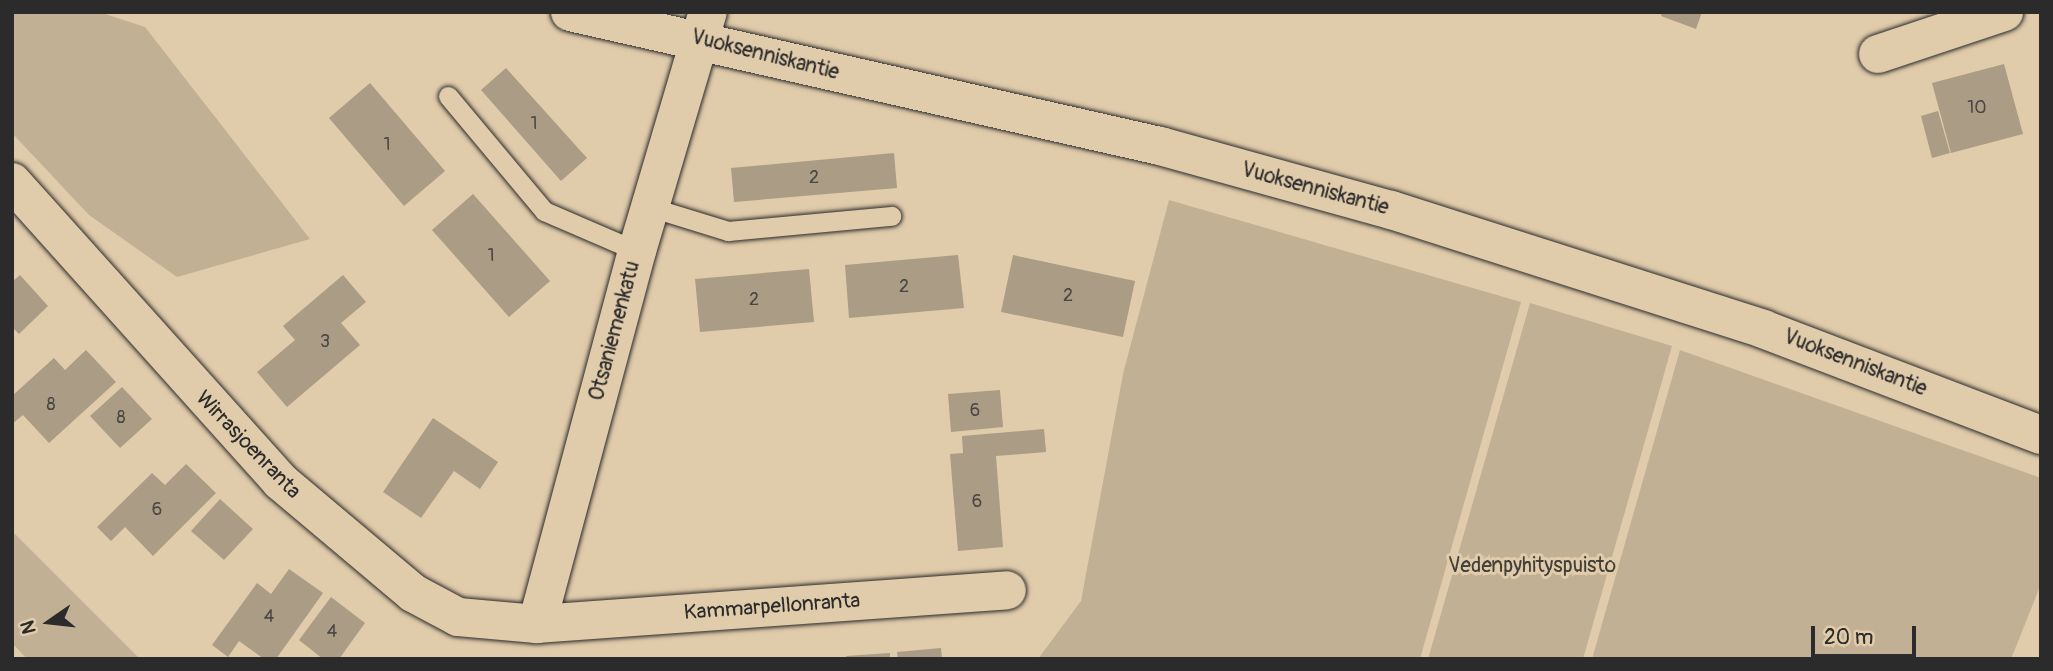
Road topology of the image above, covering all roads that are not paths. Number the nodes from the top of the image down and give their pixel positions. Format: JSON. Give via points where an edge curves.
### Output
{"nodes":[{"id":1,"x":570,"y":12,"type":"edge"},
{"id":2,"x":2004,"y":12,"type":"edge"},
{"id":3,"x":704,"y":26,"type":"edge"},
{"id":4,"x":1878,"y":54,"type":"dead end"},
{"id":5,"x":448,"y":96,"type":"dead end"},
{"id":6,"x":12,"y":182,"type":"edge"},
{"id":7,"x":650,"y":207,"type":"junction"},
{"id":8,"x":891,"y":216,"type":"dead end"},
{"id":9,"x":637,"y":251,"type":"junction"},
{"id":10,"x":2041,"y":435,"type":"edge"},
{"id":11,"x":1007,"y":590,"type":"dead end"},
{"id":12,"x":537,"y":624,"type":"junction"}],
"edges":[{"from":1,"to":3,"type":"street","name":"Vuoksenniskantie"},
{"from":2,"to":4,"type":"street"},
{"from":3,"to":7,"type":"street","name":"Otsaniemenkatu"},
{"from":3,"to":10,"type":"street","name":"Vuoksenniskantie","via":[[1391,210],[1763,329]]},
{"from":5,"to":9,"type":"lane","via":[[544,211]]},
{"from":6,"to":12,"type":"street","name":"Wirrasjoenranta","via":[[196,392],[280,481],[353,547],[412,593],[458,617]]},
{"from":7,"to":8,"type":"lane","via":[[728,231]]},
{"from":7,"to":9,"type":"street","name":"Otsaniemenkatu"},
{"from":9,"to":12,"type":"street","name":"Otsaniemenkatu"},
{"from":11,"to":12,"type":"street","name":"Kammarpellonranta"}]}
